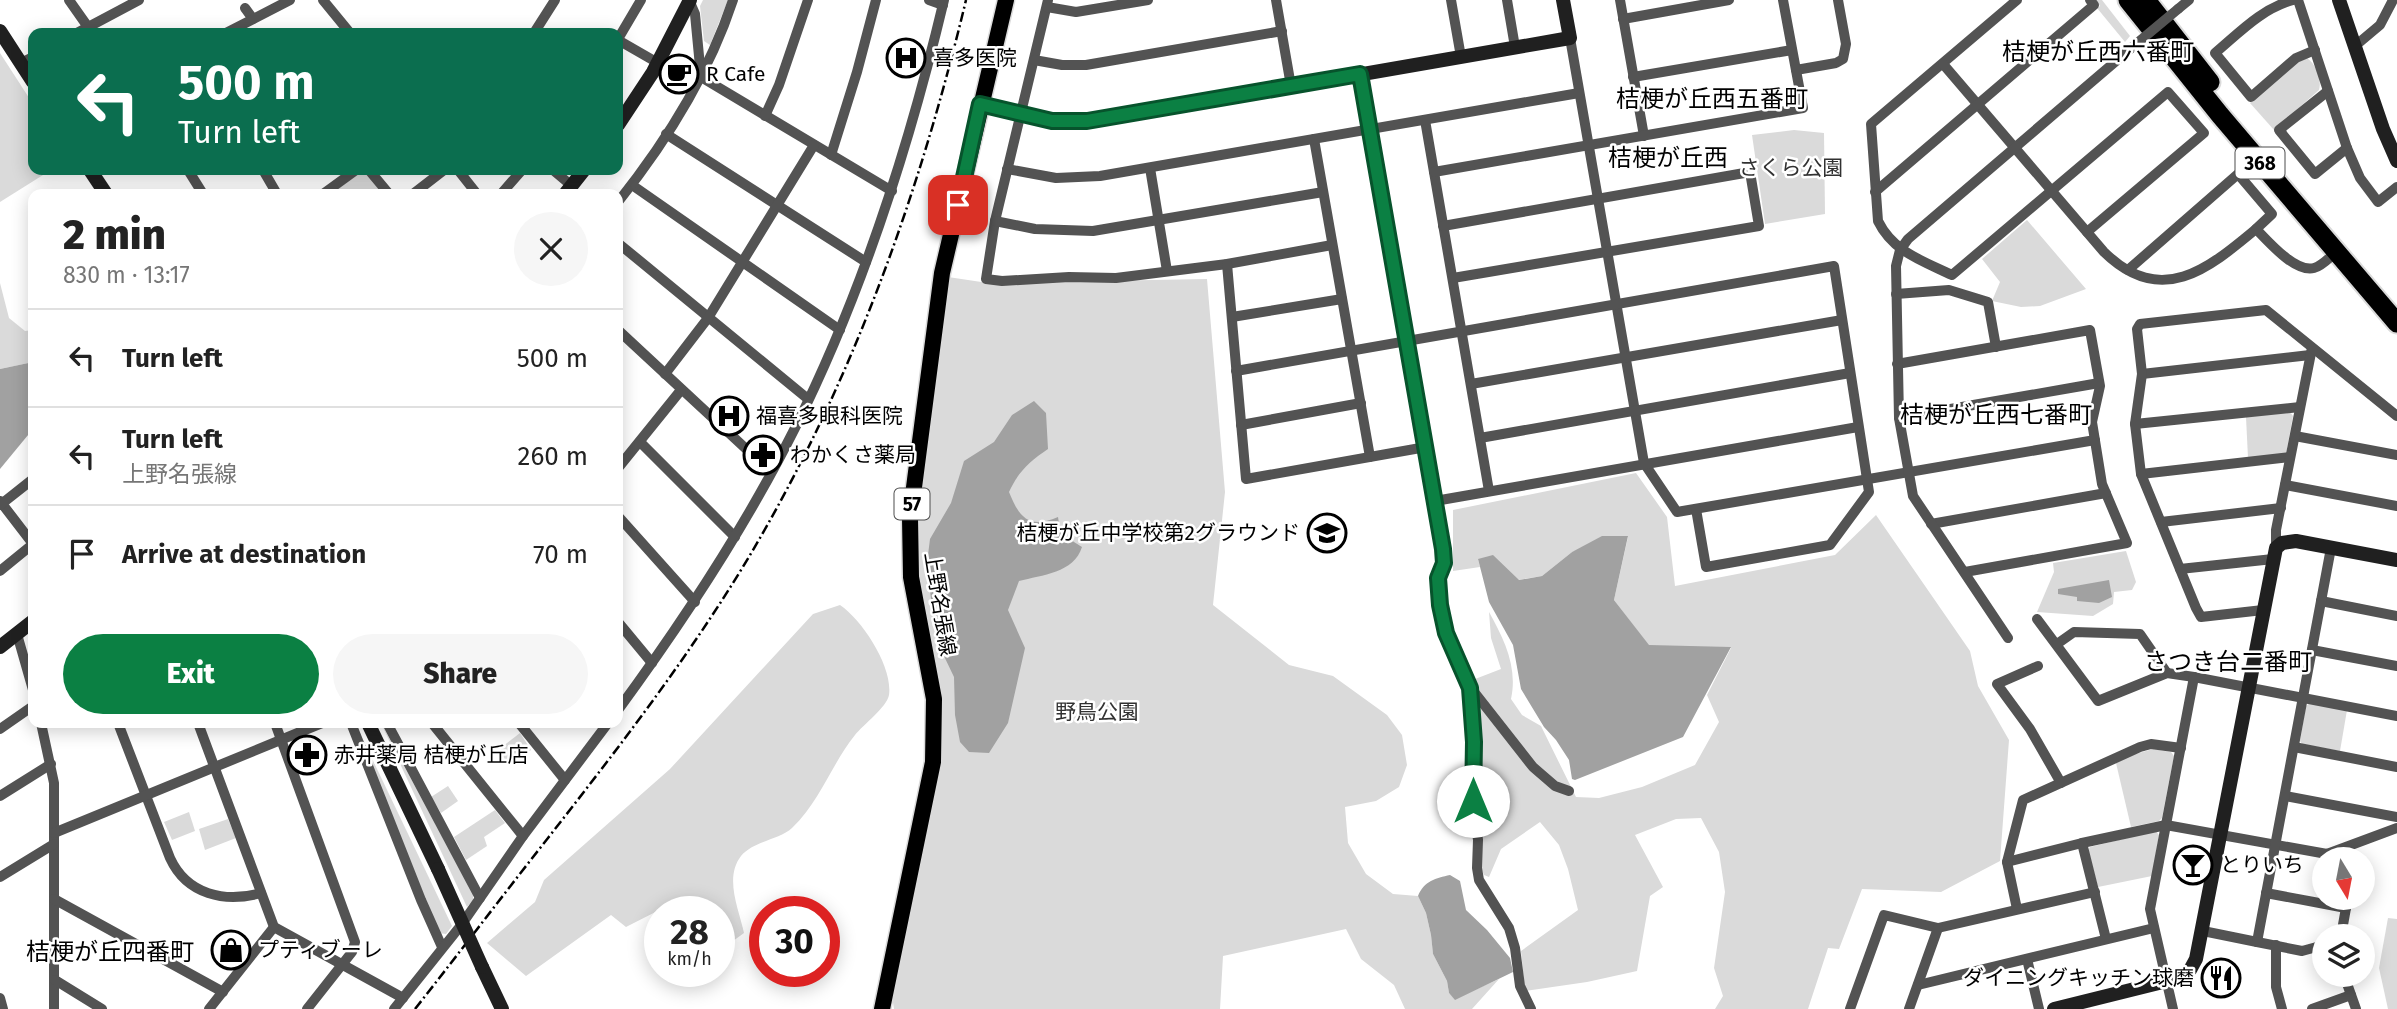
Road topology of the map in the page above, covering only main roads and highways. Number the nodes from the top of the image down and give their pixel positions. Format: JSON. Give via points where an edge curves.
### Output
{"nodes":[{"id":1,"x":1006,"y":0,"type":"edge"},
{"id":2,"x":2128,"y":0,"type":"edge"},
{"id":3,"x":2146,"y":0,"type":"edge"},
{"id":4,"x":2397,"y":303,"type":"edge"},
{"id":5,"x":2397,"y":323,"type":"edge"},
{"id":6,"x":882,"y":1009,"type":"edge"}],
"edges":[{"from":1,"to":6,"type":"main road","name":"上野名張線","number":"57","via":[[942,273],[910,518],[911,577],[934,699],[935,737]]},
{"from":2,"to":5,"type":"highway","number":"368"},
{"from":3,"to":4,"type":"highway","number":"368","via":[[2227,104]]}]}
